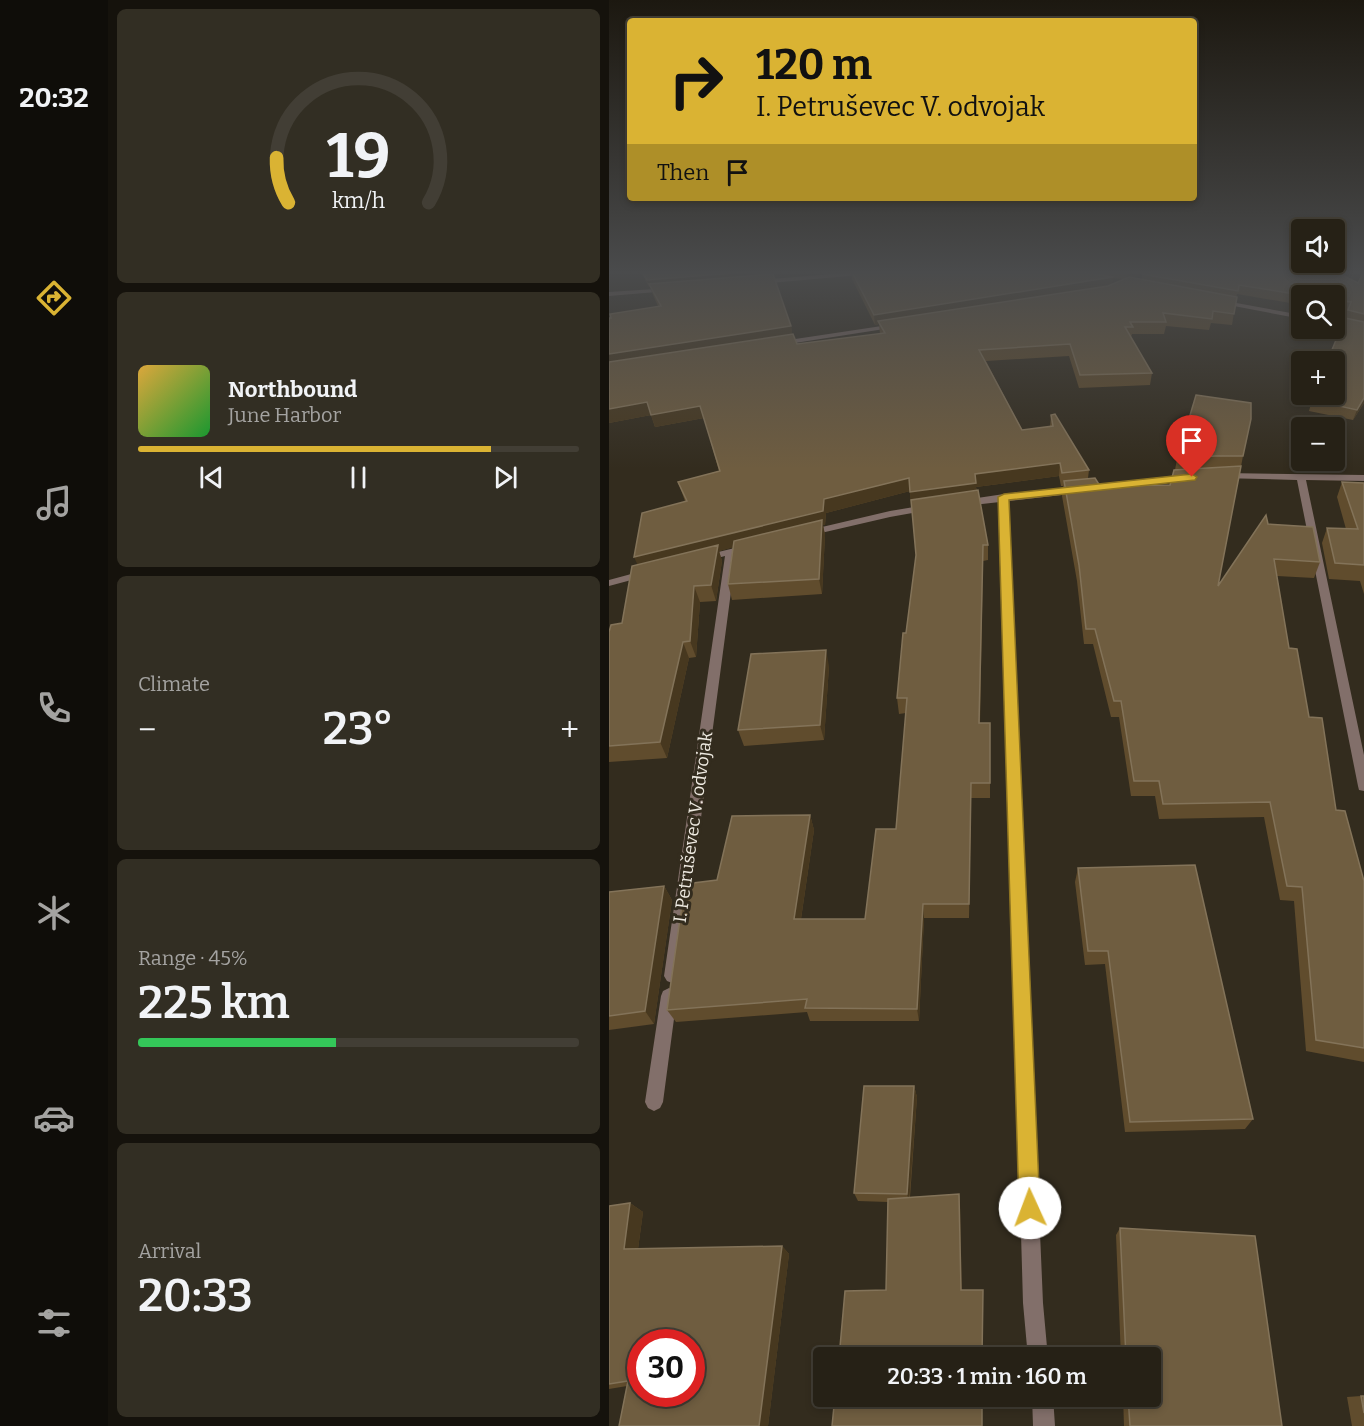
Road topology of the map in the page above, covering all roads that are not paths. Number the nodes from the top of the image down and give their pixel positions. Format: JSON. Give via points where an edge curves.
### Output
{"nodes":[{"id":1,"x":828,"y":337,"type":"edge"},
{"id":2,"x":768,"y":346,"type":"edge"},
{"id":3,"x":1211,"y":476,"type":"edge"},
{"id":4,"x":1301,"y":476,"type":"junction"},
{"id":5,"x":1200,"y":477,"type":"edge"},
{"id":6,"x":1364,"y":478,"type":"edge"},
{"id":7,"x":1004,"y":497,"type":"junction"},
{"id":8,"x":958,"y":504,"type":"edge"},
{"id":9,"x":935,"y":507,"type":"edge"},
{"id":10,"x":799,"y":535,"type":"edge"},
{"id":11,"x":753,"y":546,"type":"edge"},
{"id":12,"x":731,"y":552,"type":"junction"},
{"id":13,"x":697,"y":560,"type":"edge"},
{"id":14,"x":653,"y":572,"type":"edge"},
{"id":15,"x":609,"y":583,"type":"edge"},
{"id":16,"x":1364,"y":786,"type":"edge"},
{"id":17,"x":654,"y":1102,"type":"dead end"},
{"id":18,"x":1037,"y":1347,"type":"edge"},
{"id":19,"x":1043,"y":1407,"type":"edge"},
{"id":20,"x":1044,"y":1426,"type":"edge"}],
"edges":[{"from":1,"to":2,"type":"street"},
{"from":3,"to":4,"type":"street"},
{"from":4,"to":6,"type":"street"},
{"from":4,"to":16,"type":"street"},
{"from":5,"to":7,"type":"street"},
{"from":7,"to":8,"type":"street"},
{"from":7,"to":18,"type":"street"},
{"from":9,"to":10,"type":"street"},
{"from":11,"to":12,"type":"street"},
{"from":12,"to":13,"type":"street"},
{"from":12,"to":17,"type":"street","name":"I. Petruševec V. odvojak"},
{"from":14,"to":15,"type":"street"},
{"from":19,"to":20,"type":"street"}]}
